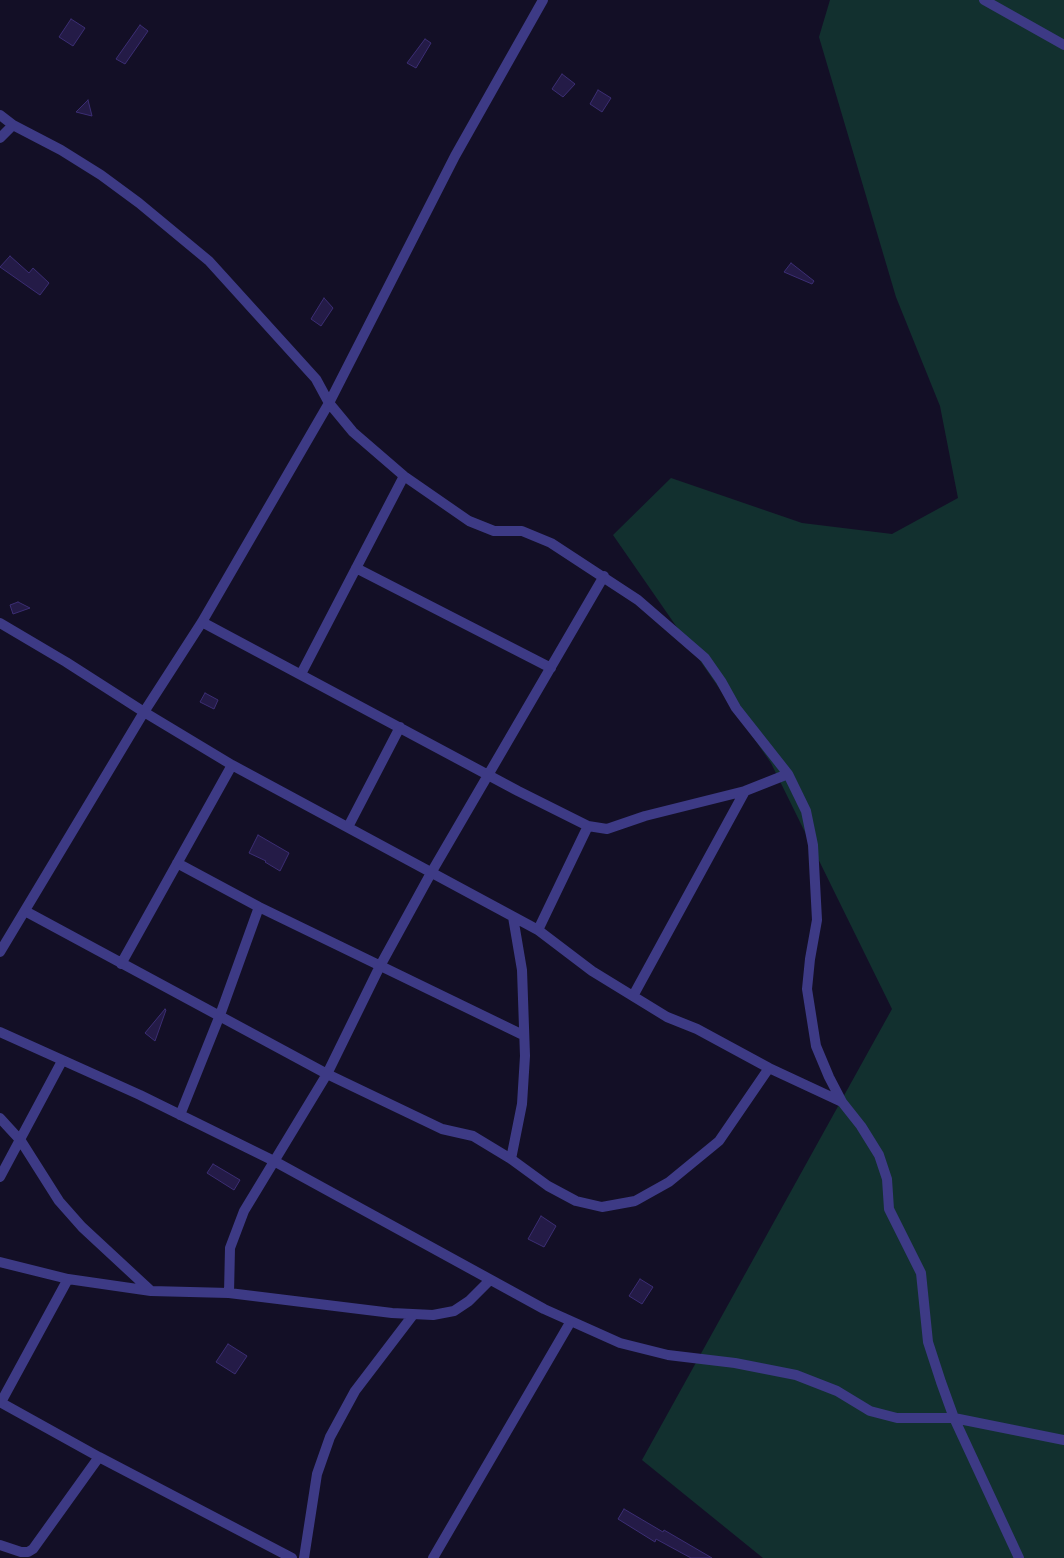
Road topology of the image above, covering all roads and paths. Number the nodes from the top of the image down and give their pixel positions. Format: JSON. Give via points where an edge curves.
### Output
{"nodes":[{"id":1,"x":543,"y":0,"type":"edge"},
{"id":2,"x":984,"y":0,"type":"edge"},
{"id":3,"x":1064,"y":45,"type":"edge"},
{"id":4,"x":0,"y":115,"type":"edge"},
{"id":5,"x":13,"y":125,"type":"junction"},
{"id":6,"x":0,"y":138,"type":"edge"},
{"id":7,"x":329,"y":403,"type":"junction"},
{"id":8,"x":404,"y":476,"type":"junction"},
{"id":9,"x":356,"y":568,"type":"junction"},
{"id":10,"x":604,"y":576,"type":"junction"},
{"id":11,"x":202,"y":622,"type":"junction"},
{"id":12,"x":0,"y":624,"type":"edge"},
{"id":13,"x":550,"y":668,"type":"junction"},
{"id":14,"x":301,"y":674,"type":"junction"},
{"id":15,"x":144,"y":712,"type":"junction"},
{"id":16,"x":400,"y":727,"type":"junction"},
{"id":17,"x":232,"y":765,"type":"junction"},
{"id":18,"x":788,"y":774,"type":"junction"},
{"id":19,"x":489,"y":776,"type":"junction"},
{"id":20,"x":744,"y":791,"type":"junction"},
{"id":21,"x":588,"y":826,"type":"junction"},
{"id":22,"x":348,"y":828,"type":"junction"},
{"id":23,"x":177,"y":862,"type":"junction"},
{"id":24,"x":431,"y":873,"type":"junction"},
{"id":25,"x":259,"y":907,"type":"junction"},
{"id":26,"x":25,"y":911,"type":"junction"},
{"id":27,"x":513,"y":917,"type":"junction"},
{"id":28,"x":538,"y":930,"type":"junction"},
{"id":29,"x":0,"y":952,"type":"edge"},
{"id":30,"x":121,"y":964,"type":"junction"},
{"id":31,"x":380,"y":966,"type":"junction"},
{"id":32,"x":633,"y":996,"type":"junction"},
{"id":33,"x":220,"y":1015,"type":"junction"},
{"id":34,"x":0,"y":1032,"type":"edge"},
{"id":35,"x":524,"y":1035,"type":"junction"},
{"id":36,"x":62,"y":1061,"type":"junction"},
{"id":37,"x":769,"y":1068,"type":"junction"},
{"id":38,"x":327,"y":1074,"type":"junction"},
{"id":39,"x":842,"y":1102,"type":"junction"},
{"id":40,"x":180,"y":1115,"type":"junction"},
{"id":41,"x":0,"y":1118,"type":"edge"},
{"id":42,"x":21,"y":1141,"type":"junction"},
{"id":43,"x":511,"y":1158,"type":"junction"},
{"id":44,"x":274,"y":1161,"type":"junction"},
{"id":45,"x":0,"y":1178,"type":"edge"},
{"id":46,"x":0,"y":1262,"type":"edge"},
{"id":47,"x":68,"y":1279,"type":"junction"},
{"id":48,"x":490,"y":1280,"type":"junction"},
{"id":49,"x":151,"y":1291,"type":"junction"},
{"id":50,"x":229,"y":1292,"type":"junction"},
{"id":51,"x":413,"y":1315,"type":"junction"},
{"id":52,"x":571,"y":1321,"type":"junction"},
{"id":53,"x":0,"y":1402,"type":"edge"},
{"id":54,"x":954,"y":1418,"type":"junction"},
{"id":55,"x":1064,"y":1440,"type":"edge"},
{"id":56,"x":99,"y":1457,"type":"junction"},
{"id":57,"x":0,"y":1545,"type":"edge"},
{"id":58,"x":292,"y":1558,"type":"edge"},
{"id":59,"x":304,"y":1558,"type":"edge"},
{"id":60,"x":433,"y":1558,"type":"edge"},
{"id":61,"x":1019,"y":1558,"type":"edge"}],
"edges":[{"from":1,"to":7,"type":"street","via":[[455,156]]},
{"from":2,"to":3,"type":"street"},
{"from":4,"to":5,"type":"street"},
{"from":5,"to":6,"type":"street"},
{"from":5,"to":7,"type":"street","via":[[101,175],[209,261],[316,379]]},
{"from":7,"to":8,"type":"street","via":[[353,432]]},
{"from":7,"to":11,"type":"street"},
{"from":8,"to":9,"type":"street"},
{"from":8,"to":10,"type":"street","via":[[469,521],[494,531],[522,531],[540,538]]},
{"from":9,"to":13,"type":"street"},
{"from":9,"to":14,"type":"street"},
{"from":10,"to":13,"type":"street"},
{"from":10,"to":18,"type":"street","via":[[638,600],[705,658],[736,708]]},
{"from":11,"to":14,"type":"street"},
{"from":11,"to":15,"type":"street"},
{"from":12,"to":15,"type":"street"},
{"from":13,"to":19,"type":"street"},
{"from":14,"to":16,"type":"street"},
{"from":15,"to":17,"type":"street"},
{"from":15,"to":26,"type":"street"},
{"from":16,"to":19,"type":"street"},
{"from":16,"to":22,"type":"street"},
{"from":17,"to":22,"type":"street"},
{"from":17,"to":23,"type":"street"},
{"from":18,"to":20,"type":"street"},
{"from":18,"to":39,"type":"street","via":[[806,811],[813,845],[817,920],[807,989],[811,1018],[816,1046]]},
{"from":19,"to":21,"type":"street"},
{"from":19,"to":24,"type":"street"},
{"from":20,"to":21,"type":"street","via":[[607,828]]},
{"from":20,"to":32,"type":"street"},
{"from":21,"to":28,"type":"street"},
{"from":22,"to":24,"type":"street"},
{"from":23,"to":25,"type":"street"},
{"from":23,"to":30,"type":"street"},
{"from":24,"to":27,"type":"street"},
{"from":24,"to":31,"type":"street"},
{"from":25,"to":31,"type":"street"},
{"from":25,"to":33,"type":"street"},
{"from":26,"to":29,"type":"street"},
{"from":26,"to":30,"type":"street"},
{"from":27,"to":28,"type":"street"},
{"from":27,"to":35,"type":"street","via":[[522,970]]},
{"from":28,"to":32,"type":"street","via":[[592,971]]},
{"from":30,"to":33,"type":"street"},
{"from":31,"to":35,"type":"street"},
{"from":31,"to":38,"type":"street"},
{"from":32,"to":37,"type":"street"},
{"from":33,"to":38,"type":"street"},
{"from":33,"to":40,"type":"street"},
{"from":34,"to":36,"type":"street"},
{"from":35,"to":43,"type":"street","via":[[522,1104]]},
{"from":36,"to":40,"type":"street"},
{"from":36,"to":42,"type":"street"},
{"from":37,"to":39,"type":"street"},
{"from":37,"to":43,"type":"street","via":[[719,1141],[669,1182],[635,1201],[602,1207],[576,1201],[548,1186]]},
{"from":38,"to":43,"type":"street","via":[[442,1129],[473,1136]]},
{"from":38,"to":44,"type":"street"},
{"from":39,"to":54,"type":"street","via":[[879,1155],[887,1179],[890,1209],[921,1273],[928,1342]]},
{"from":40,"to":44,"type":"street"},
{"from":41,"to":42,"type":"street"},
{"from":42,"to":45,"type":"street"},
{"from":42,"to":49,"type":"street","via":[[60,1201],[82,1227]]},
{"from":44,"to":48,"type":"street"},
{"from":44,"to":50,"type":"street","via":[[244,1211],[232,1242]]},
{"from":46,"to":47,"type":"street"},
{"from":47,"to":49,"type":"street"},
{"from":47,"to":53,"type":"street"},
{"from":48,"to":51,"type":"street","via":[[469,1301],[454,1311],[433,1316]]},
{"from":48,"to":52,"type":"street"},
{"from":49,"to":50,"type":"street"},
{"from":50,"to":51,"type":"street"},
{"from":51,"to":59,"type":"street","via":[[355,1391],[330,1438],[316,1474]]},
{"from":52,"to":54,"type":"street","via":[[620,1343],[668,1355],[796,1374],[837,1391],[870,1411],[897,1418]]},
{"from":52,"to":60,"type":"street"},
{"from":53,"to":56,"type":"street"},
{"from":54,"to":55,"type":"street"},
{"from":54,"to":61,"type":"street"},
{"from":56,"to":57,"type":"street","via":[[33,1549],[21,1552]]},
{"from":56,"to":58,"type":"street"}]}
